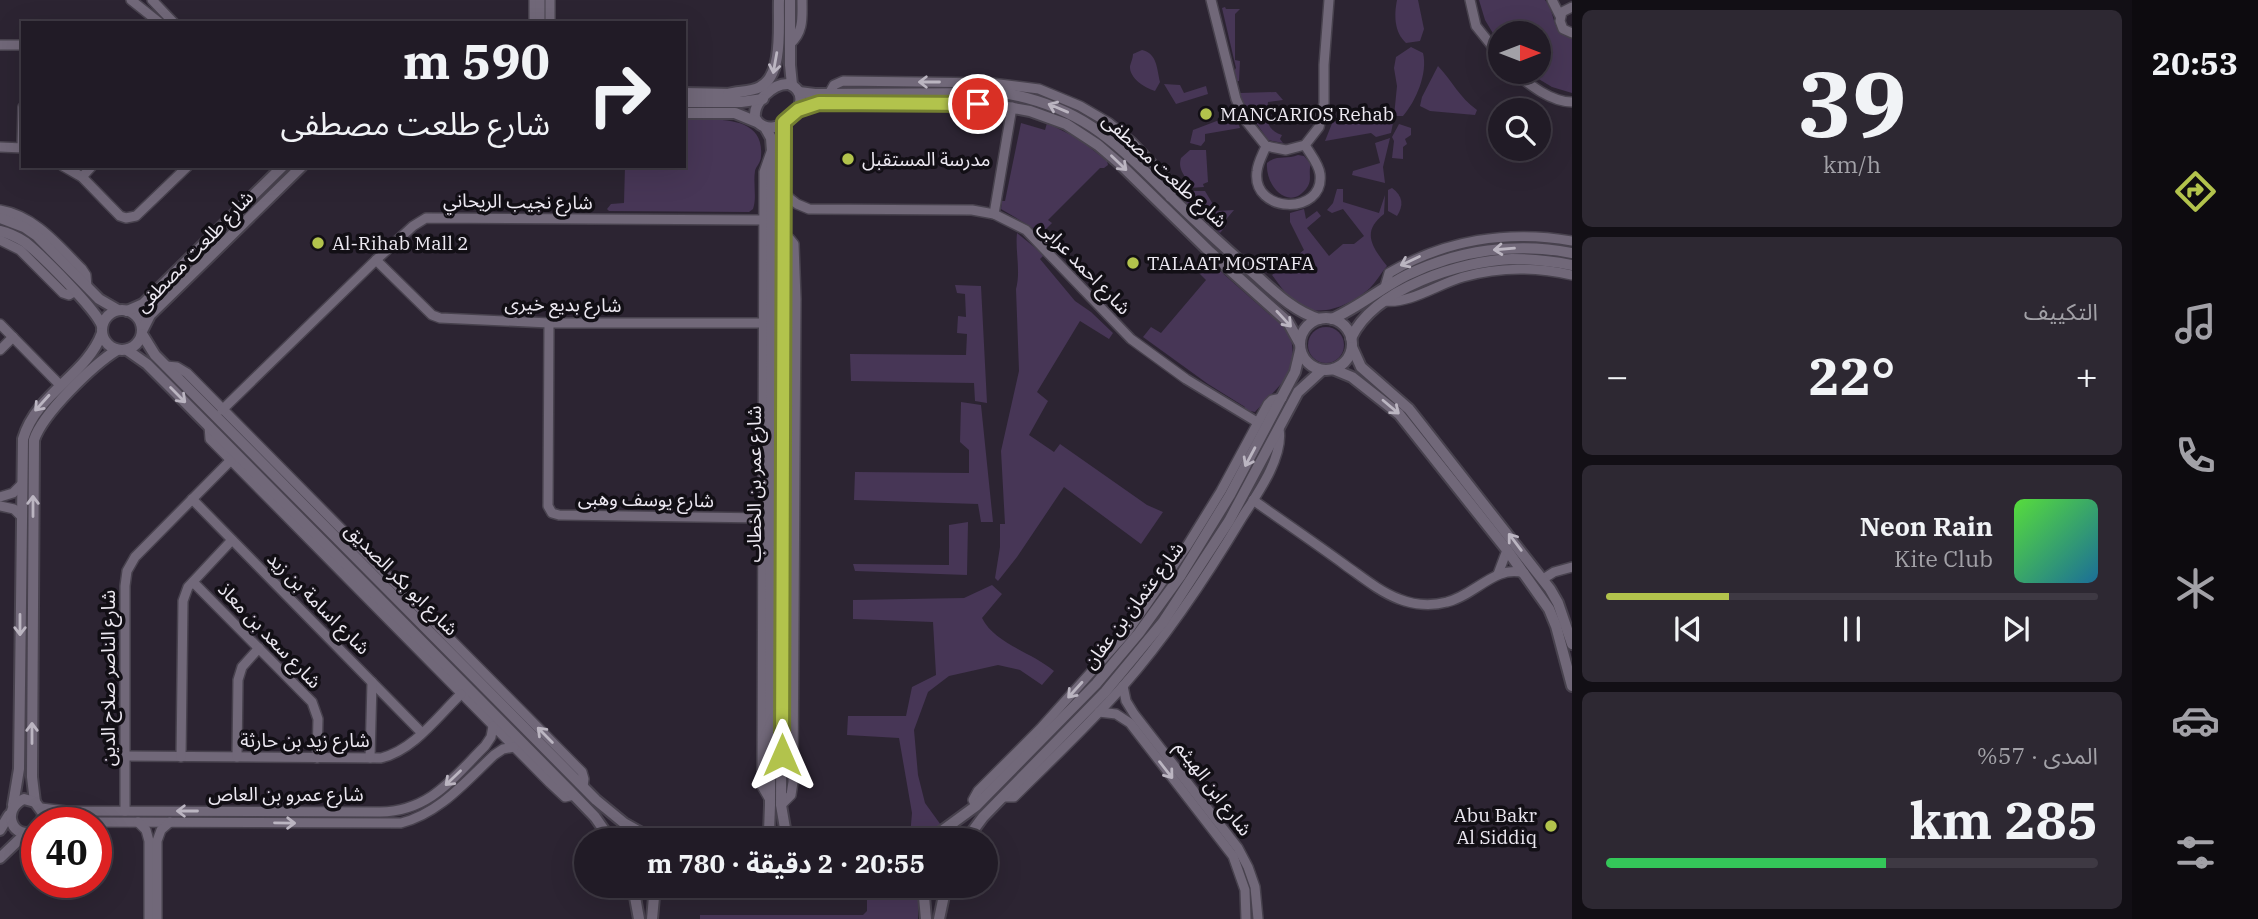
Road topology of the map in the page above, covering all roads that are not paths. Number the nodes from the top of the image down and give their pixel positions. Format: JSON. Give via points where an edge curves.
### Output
{"nodes":[{"id":1,"x":131,"y":0,"type":"edge"},
{"id":2,"x":152,"y":0,"type":"edge"},
{"id":3,"x":534,"y":0,"type":"edge"},
{"id":4,"x":540,"y":0,"type":"edge"},
{"id":5,"x":550,"y":0,"type":"edge"},
{"id":6,"x":779,"y":0,"type":"edge"},
{"id":7,"x":790,"y":0,"type":"edge"},
{"id":8,"x":802,"y":0,"type":"edge"},
{"id":9,"x":1211,"y":0,"type":"edge"},
{"id":10,"x":1329,"y":0,"type":"edge"},
{"id":11,"x":1470,"y":0,"type":"edge"},
{"id":12,"x":1552,"y":0,"type":"edge"},
{"id":13,"x":1570,"y":5,"type":"edge"},
{"id":14,"x":1560,"y":16,"type":"junction"},
{"id":15,"x":157,"y":21,"type":"edge"},
{"id":16,"x":172,"y":21,"type":"edge"},
{"id":17,"x":534,"y":21,"type":"edge"},
{"id":18,"x":540,"y":21,"type":"edge"},
{"id":19,"x":550,"y":21,"type":"edge"},
{"id":20,"x":1572,"y":33,"type":"edge"},
{"id":21,"x":1488,"y":41,"type":"edge"},
{"id":22,"x":790,"y":44,"type":"junction"},
{"id":23,"x":0,"y":45,"type":"edge"},
{"id":24,"x":21,"y":45,"type":"edge"},
{"id":25,"x":1529,"y":84,"type":"edge"},
{"id":26,"x":796,"y":88,"type":"junction"},
{"id":27,"x":686,"y":93,"type":"edge"},
{"id":28,"x":728,"y":94,"type":"junction"},
{"id":29,"x":829,"y":94,"type":"junction"},
{"id":30,"x":767,"y":95,"type":"junction"},
{"id":31,"x":900,"y":99,"type":"junction"},
{"id":32,"x":686,"y":102,"type":"edge"},
{"id":33,"x":1572,"y":102,"type":"edge"},
{"id":34,"x":1012,"y":107,"type":"junction"},
{"id":35,"x":798,"y":110,"type":"junction"},
{"id":36,"x":686,"y":113,"type":"edge"},
{"id":37,"x":784,"y":122,"type":"junction"},
{"id":38,"x":761,"y":125,"type":"junction"},
{"id":39,"x":1305,"y":145,"type":"junction"},
{"id":40,"x":1266,"y":146,"type":"junction"},
{"id":41,"x":0,"y":147,"type":"edge"},
{"id":42,"x":21,"y":148,"type":"edge"},
{"id":43,"x":772,"y":151,"type":"junction"},
{"id":44,"x":66,"y":168,"type":"edge"},
{"id":45,"x":90,"y":168,"type":"edge"},
{"id":46,"x":186,"y":168,"type":"edge"},
{"id":47,"x":281,"y":168,"type":"edge"},
{"id":48,"x":300,"y":168,"type":"edge"},
{"id":49,"x":82,"y":177,"type":"junction"},
{"id":50,"x":783,"y":193,"type":"junction"},
{"id":51,"x":1170,"y":197,"type":"junction"},
{"id":52,"x":0,"y":210,"type":"edge"},
{"id":53,"x":994,"y":214,"type":"junction"},
{"id":54,"x":0,"y":218,"type":"edge"},
{"id":55,"x":764,"y":220,"type":"junction"},
{"id":56,"x":0,"y":231,"type":"edge"},
{"id":57,"x":783,"y":237,"type":"junction"},
{"id":58,"x":0,"y":240,"type":"edge"},
{"id":59,"x":1572,"y":241,"type":"edge"},
{"id":60,"x":1572,"y":253,"type":"edge"},
{"id":61,"x":376,"y":260,"type":"junction"},
{"id":62,"x":1572,"y":265,"type":"edge"},
{"id":63,"x":1572,"y":275,"type":"edge"},
{"id":64,"x":87,"y":287,"type":"junction"},
{"id":65,"x":1385,"y":287,"type":"junction"},
{"id":66,"x":74,"y":292,"type":"junction"},
{"id":67,"x":1385,"y":301,"type":"junction"},
{"id":68,"x":123,"y":311,"type":"junction"},
{"id":69,"x":1332,"y":318,"type":"junction"},
{"id":70,"x":1319,"y":319,"type":"junction"},
{"id":71,"x":549,"y":323,"type":"junction"},
{"id":72,"x":768,"y":323,"type":"junction"},
{"id":73,"x":0,"y":324,"type":"edge"},
{"id":74,"x":102,"y":330,"type":"junction"},
{"id":75,"x":142,"y":333,"type":"junction"},
{"id":76,"x":13,"y":337,"type":"junction"},
{"id":77,"x":1352,"y":342,"type":"junction"},
{"id":78,"x":1300,"y":347,"type":"junction"},
{"id":79,"x":0,"y":350,"type":"edge"},
{"id":80,"x":122,"y":350,"type":"junction"},
{"id":81,"x":166,"y":366,"type":"junction"},
{"id":82,"x":1335,"y":370,"type":"junction"},
{"id":83,"x":1321,"y":371,"type":"junction"},
{"id":84,"x":60,"y":385,"type":"junction"},
{"id":85,"x":1282,"y":398,"type":"junction"},
{"id":86,"x":222,"y":410,"type":"junction"},
{"id":87,"x":1257,"y":422,"type":"junction"},
{"id":88,"x":209,"y":426,"type":"junction"},
{"id":89,"x":1279,"y":429,"type":"junction"},
{"id":90,"x":231,"y":460,"type":"junction"},
{"id":91,"x":777,"y":471,"type":"junction"},
{"id":92,"x":21,"y":485,"type":"junction"},
{"id":93,"x":0,"y":496,"type":"edge"},
{"id":94,"x":192,"y":499,"type":"junction"},
{"id":95,"x":1253,"y":500,"type":"junction"},
{"id":96,"x":0,"y":506,"type":"edge"},
{"id":97,"x":302,"y":510,"type":"junction"},
{"id":98,"x":21,"y":516,"type":"junction"},
{"id":99,"x":764,"y":518,"type":"junction"},
{"id":100,"x":232,"y":540,"type":"junction"},
{"id":101,"x":1507,"y":550,"type":"junction"},
{"id":102,"x":1572,"y":567,"type":"edge"},
{"id":103,"x":1524,"y":573,"type":"junction"},
{"id":104,"x":1498,"y":574,"type":"junction"},
{"id":105,"x":1543,"y":579,"type":"junction"},
{"id":106,"x":193,"y":582,"type":"junction"},
{"id":107,"x":1572,"y":644,"type":"edge"},
{"id":108,"x":259,"y":648,"type":"junction"},
{"id":109,"x":372,"y":682,"type":"junction"},
{"id":110,"x":1096,"y":684,"type":"junction"},
{"id":111,"x":1123,"y":686,"type":"junction"},
{"id":112,"x":1572,"y":686,"type":"edge"},
{"id":113,"x":1105,"y":692,"type":"junction"},
{"id":114,"x":461,"y":694,"type":"junction"},
{"id":115,"x":1099,"y":712,"type":"junction"},
{"id":116,"x":493,"y":726,"type":"junction"},
{"id":117,"x":421,"y":732,"type":"junction"},
{"id":118,"x":514,"y":747,"type":"junction"},
{"id":119,"x":125,"y":756,"type":"junction"},
{"id":120,"x":181,"y":757,"type":"junction"},
{"id":121,"x":237,"y":757,"type":"junction"},
{"id":122,"x":317,"y":758,"type":"junction"},
{"id":123,"x":370,"y":758,"type":"junction"},
{"id":124,"x":579,"y":791,"type":"junction"},
{"id":125,"x":1003,"y":797,"type":"junction"},
{"id":126,"x":770,"y":800,"type":"junction"},
{"id":127,"x":38,"y":805,"type":"junction"},
{"id":128,"x":781,"y":805,"type":"junction"},
{"id":129,"x":976,"y":806,"type":"junction"},
{"id":130,"x":11,"y":810,"type":"junction"},
{"id":131,"x":125,"y":811,"type":"junction"},
{"id":132,"x":240,"y":811,"type":"junction"},
{"id":133,"x":255,"y":811,"type":"junction"},
{"id":134,"x":112,"y":822,"type":"edge"},
{"id":135,"x":138,"y":822,"type":"junction"},
{"id":136,"x":170,"y":822,"type":"junction"},
{"id":137,"x":240,"y":822,"type":"junction"},
{"id":138,"x":255,"y":822,"type":"junction"},
{"id":139,"x":603,"y":828,"type":"edge"},
{"id":140,"x":636,"y":828,"type":"edge"},
{"id":141,"x":769,"y":828,"type":"edge"},
{"id":142,"x":785,"y":828,"type":"edge"},
{"id":143,"x":951,"y":828,"type":"edge"},
{"id":144,"x":976,"y":828,"type":"edge"},
{"id":145,"x":21,"y":830,"type":"edge"},
{"id":146,"x":0,"y":831,"type":"edge"},
{"id":147,"x":21,"y":840,"type":"edge"},
{"id":148,"x":0,"y":858,"type":"edge"},
{"id":149,"x":635,"y":898,"type":"edge"},
{"id":150,"x":654,"y":898,"type":"edge"},
{"id":151,"x":924,"y":898,"type":"edge"},
{"id":152,"x":943,"y":898,"type":"edge"},
{"id":153,"x":149,"y":919,"type":"edge"},
{"id":154,"x":157,"y":919,"type":"edge"},
{"id":155,"x":639,"y":919,"type":"edge"},
{"id":156,"x":652,"y":919,"type":"edge"},
{"id":157,"x":926,"y":919,"type":"edge"},
{"id":158,"x":939,"y":919,"type":"edge"},
{"id":159,"x":1246,"y":919,"type":"edge"},
{"id":160,"x":1258,"y":919,"type":"edge"}],
"edges":[{"from":1,"to":15,"type":"street"},
{"from":2,"to":16,"type":"street"},
{"from":3,"to":17,"type":"street"},
{"from":4,"to":18,"type":"street"},
{"from":5,"to":19,"type":"street"},
{"from":6,"to":28,"type":"street","one_way":true,"via":[[773,75],[756,89]]},
{"from":7,"to":22,"type":"street"},
{"from":8,"to":22,"type":"street","via":[[801,28]]},
{"from":9,"to":40,"type":"street","via":[[1236,99]]},
{"from":10,"to":39,"type":"street","via":[[1322,115]]},
{"from":11,"to":21,"type":"street","via":[[1476,26]]},
{"from":12,"to":14,"type":"street"},
{"from":13,"to":14,"type":"street"},
{"from":14,"to":20,"type":"street","via":[[1563,29]]},
{"from":22,"to":26,"type":"street"},
{"from":23,"to":24,"type":"street"},
{"from":25,"to":33,"type":"street"},
{"from":26,"to":29,"type":"street","name":"شارع طلعت مصطفى"},
{"from":26,"to":30,"type":"street","via":[[779,85]]},
{"from":26,"to":35,"type":"street","via":[[802,99]]},
{"from":27,"to":28,"type":"street"},
{"from":28,"to":30,"type":"street"},
{"from":29,"to":31,"type":"street","name":"شارع طلعت مصطفى"},
{"from":51,"to":29,"type":"street","one_way":true,"via":[[1168,180],[1118,130],[1080,106],[1039,89],[991,83],[843,81]]},
{"from":30,"to":32,"type":"street","via":[[733,102]]},
{"from":30,"to":38,"type":"street","via":[[754,111]]},
{"from":31,"to":34,"type":"street","name":"شارع طلعت مصطفى"},
{"from":31,"to":35,"type":"street","name":"شارع طلعت مصطفى","via":[[819,103]]},
{"from":51,"to":31,"type":"street","name":"شارع طلعت مصطفى","one_way":true,"via":[[1087,122],[1034,99],[1004,93]]},
{"from":34,"to":53,"type":"street"},
{"from":34,"to":78,"type":"street","name":"شارع طلعت مصطفى","one_way":true,"via":[[1054,119],[1098,145],[1288,322]]},
{"from":35,"to":37,"type":"street"},
{"from":36,"to":38,"type":"street","via":[[735,113]]},
{"from":37,"to":38,"type":"street","via":[[774,129]]},
{"from":37,"to":50,"type":"street","name":"شارع عمر بن الخطاب"},
{"from":38,"to":43,"type":"street","name":"شارع عمر بن الخطاب","via":[[771,138]]},
{"from":39,"to":40,"type":"street","via":[[1286,150]]},
{"from":39,"to":40,"type":"street","via":[[1319,168],[1318,188],[1309,199],[1285,205],[1269,200],[1259,188],[1257,167]]},
{"from":41,"to":42,"type":"street"},
{"from":43,"to":55,"type":"street","via":[[764,172]]},
{"from":43,"to":72,"type":"street","name":"شارع عمر بن الخطاب"},
{"from":44,"to":49,"type":"street"},
{"from":45,"to":49,"type":"street"},
{"from":46,"to":49,"type":"street","via":[[131,218],[120,216]]},
{"from":47,"to":68,"type":"street","name":"شارع طلعت مصطفى","via":[[143,304]]},
{"from":48,"to":75,"type":"street","name":"شارع طلعت مصطفى","via":[[150,314]]},
{"from":50,"to":53,"type":"street","name":"شارع احمد عرابى","via":[[809,209]]},
{"from":50,"to":57,"type":"street","name":"شارع عمر بن الخطاب"},
{"from":51,"to":70,"type":"street","name":"شارع طلعت مصطفى","via":[[1284,300]]},
{"from":52,"to":64,"type":"street","via":[[38,226],[82,269]]},
{"from":53,"to":87,"type":"street","name":"شارع احمد عرابى","via":[[1033,237],[1131,339]]},
{"from":54,"to":64,"type":"street","via":[[37,236]]},
{"from":55,"to":61,"type":"street","name":"شارع نجيب الريحاني","via":[[426,218]]},
{"from":55,"to":72,"type":"street"},
{"from":56,"to":66,"type":"street","via":[[32,248]]},
{"from":57,"to":91,"type":"street","name":"شارع عمر بن الخطاب"},
{"from":57,"to":128,"type":"street","via":[[794,244],[796,299],[793,782],[791,795]]},
{"from":58,"to":66,"type":"street","via":[[20,250],[63,293]]},
{"from":59,"to":65,"type":"street","one_way":true,"via":[[1518,235],[1467,242],[1402,265],[1389,273]]},
{"from":60,"to":65,"type":"street","one_way":true,"via":[[1534,248],[1474,253],[1426,267]]},
{"from":61,"to":71,"type":"street","name":"شارع بديع خيرى","via":[[432,316]]},
{"from":61,"to":86,"type":"street","name":"شارع نجيب الريحاني"},
{"from":62,"to":67,"type":"street","via":[[1531,259],[1492,261],[1424,280]]},
{"from":63,"to":67,"type":"street","via":[[1533,270],[1486,272],[1399,302]]},
{"from":64,"to":68,"type":"street","via":[[103,303]]},
{"from":65,"to":69,"type":"street"},
{"from":66,"to":74,"type":"street","via":[[94,312]]},
{"from":67,"to":77,"type":"street","via":[[1361,322]]},
{"from":68,"to":74,"type":"street","via":[[108,316]]},
{"from":68,"to":75,"type":"street","via":[[139,320]]},
{"from":69,"to":70,"type":"street"},
{"from":69,"to":77,"type":"street","via":[[1344,325]]},
{"from":70,"to":78,"type":"street","via":[[1305,327]]},
{"from":71,"to":72,"type":"street","name":"شارع بديع خيرى"},
{"from":71,"to":99,"type":"street","name":"شارع يوسف وهبى","via":[[548,506],[552,513]]},
{"from":72,"to":91,"type":"street","name":"شارع عمر بن الخطاب"},
{"from":72,"to":99,"type":"street"},
{"from":73,"to":76,"type":"street"},
{"from":74,"to":80,"type":"street","via":[[106,342]]},
{"from":74,"to":84,"type":"street","via":[[96,348]]},
{"from":75,"to":80,"type":"street","via":[[137,344]]},
{"from":75,"to":81,"type":"street","name":"شارع ابو بكر الصديق"},
{"from":76,"to":79,"type":"street"},
{"from":76,"to":84,"type":"street"},
{"from":77,"to":82,"type":"street","via":[[1349,357]]},
{"from":105,"to":77,"type":"street","one_way":true,"via":[[1409,409],[1361,367]]},
{"from":78,"to":83,"type":"street","via":[[1308,364]]},
{"from":78,"to":85,"type":"street","name":"شارع عثمان بن عفان","via":[[1295,372]]},
{"from":80,"to":88,"type":"street","name":"شارع ابو بكر الصديق","one_way":true,"via":[[147,364]]},
{"from":127,"to":80,"type":"street","one_way":true,"via":[[32,777],[34,440],[49,413],[99,363]]},
{"from":81,"to":86,"type":"street","via":[[183,369]]},
{"from":81,"to":97,"type":"street","name":"شارع ابو بكر الصديق"},
{"from":82,"to":83,"type":"street"},
{"from":82,"to":101,"type":"street","one_way":true,"via":[[1353,377],[1399,414]]},
{"from":83,"to":89,"type":"street","name":"شارع عثمان بن عفان","via":[[1298,391]]},
{"from":84,"to":92,"type":"street","one_way":true,"via":[[26,426]]},
{"from":85,"to":87,"type":"street","via":[[1270,402]]},
{"from":85,"to":110,"type":"street","name":"شارع عثمان بن عفان","one_way":true,"via":[[1187,566]]},
{"from":124,"to":86,"type":"street","one_way":true,"via":[[582,772]]},
{"from":87,"to":129,"type":"street","one_way":true,"via":[[1221,491],[1149,603],[1040,729],[978,791],[973,800]]},
{"from":88,"to":90,"type":"street","via":[[210,439]]},
{"from":88,"to":97,"type":"street","name":"شارع ابو بكر الصديق"},
{"from":89,"to":95,"type":"street","via":[[1279,452]]},
{"from":89,"to":113,"type":"street","name":"شارع عثمان بن عفان","via":[[1184,593]]},
{"from":90,"to":94,"type":"street","name":"شارع الناصر صلاح الدين"},
{"from":90,"to":114,"type":"street"},
{"from":91,"to":126,"type":"street","name":"شارع عمر بن الخطاب"},
{"from":91,"to":128,"type":"street","name":"شارع عمر بن الخطاب"},
{"from":92,"to":93,"type":"street"},
{"from":92,"to":98,"type":"street"},
{"from":94,"to":100,"type":"street","name":"شارع اسامة بن زيد"},
{"from":94,"to":119,"type":"street","name":"شارع الناصر صلاح الدين","via":[[127,571]]},
{"from":95,"to":104,"type":"street","via":[[1399,599],[1444,603]]},
{"from":95,"to":111,"type":"street","via":[[1184,608]]},
{"from":96,"to":98,"type":"street"},
{"from":97,"to":124,"type":"street","name":"شارع ابو بكر الصديق"},
{"from":98,"to":130,"type":"street","one_way":true,"via":[[19,769]]},
{"from":99,"to":126,"type":"street","via":[[762,786]]},
{"from":100,"to":106,"type":"street"},
{"from":100,"to":109,"type":"street","name":"شارع اسامة بن زيد"},
{"from":101,"to":103,"type":"street"},
{"from":101,"to":104,"type":"street"},
{"from":102,"to":105,"type":"street"},
{"from":103,"to":104,"type":"street"},
{"from":103,"to":112,"type":"street","via":[[1549,609]]},
{"from":105,"to":107,"type":"street","via":[[1558,603]]},
{"from":106,"to":108,"type":"street","name":"شارع سعد بن معاذ"},
{"from":106,"to":120,"type":"street","via":[[182,608]]},
{"from":108,"to":121,"type":"street","via":[[242,667],[238,680]]},
{"from":108,"to":122,"type":"street","name":"شارع سعد بن معاذ","via":[[315,707]]},
{"from":109,"to":117,"type":"street","name":"شارع اسامة بن زيد"},
{"from":109,"to":123,"type":"street"},
{"from":110,"to":113,"type":"street"},
{"from":110,"to":129,"type":"street","name":"شارع عثمان بن عفان"},
{"from":111,"to":115,"type":"street"},
{"from":111,"to":160,"type":"street","name":"شارع ابن الهيثم","via":[[1134,714],[1244,857],[1255,887]]},
{"from":113,"to":125,"type":"street","name":"شارع عثمان بن عفان"},
{"from":114,"to":116,"type":"street"},
{"from":114,"to":117,"type":"street","name":"شارع زيد بن حارثة"},
{"from":115,"to":125,"type":"street","via":[[1014,797]]},
{"from":115,"to":159,"type":"street","name":"شارع ابن الهيثم","one_way":true,"via":[[1116,714],[1130,723],[1233,856],[1245,890]]},
{"from":116,"to":118,"type":"street"},
{"from":116,"to":133,"type":"street","name":"شارع عمرو بن العاص","one_way":true,"via":[[485,746],[436,795],[415,806],[380,812]]},
{"from":117,"to":123,"type":"street","name":"شارع زيد بن حارثة","via":[[400,751]]},
{"from":118,"to":124,"type":"street","via":[[561,795]]},
{"from":138,"to":118,"type":"street","name":"شارع عمرو بن العاص","one_way":true,"via":[[411,820],[439,807],[498,751]]},
{"from":119,"to":120,"type":"street","name":"شارع زيد بن حارثة"},
{"from":119,"to":131,"type":"street","name":"شارع الناصر صلاح الدين"},
{"from":120,"to":121,"type":"street","name":"شارع زيد بن حارثة"},
{"from":121,"to":122,"type":"street","name":"شارع زيد بن حارثة"},
{"from":122,"to":123,"type":"street","name":"شارع زيد بن حارثة"},
{"from":124,"to":139,"type":"street","name":"شارع ابو بكر الصديق"},
{"from":124,"to":140,"type":"street","name":"شارع ابو بكر الصديق"},
{"from":125,"to":144,"type":"street","name":"شارع عثمان بن عفان"},
{"from":126,"to":141,"type":"street","name":"شارع عمر بن الخطاب"},
{"from":127,"to":130,"type":"street","via":[[23,799]]},
{"from":127,"to":131,"type":"street","name":"شارع عمرو بن العاص","via":[[66,811]]},
{"from":128,"to":142,"type":"street","name":"شارع عمر بن الخطاب"},
{"from":129,"to":143,"type":"street","name":"شارع عثمان بن عفان"},
{"from":130,"to":145,"type":"street","via":[[12,826]]},
{"from":130,"to":146,"type":"street"},
{"from":132,"to":131,"type":"street","name":"شارع عمرو بن العاص","one_way":true},
{"from":132,"to":133,"type":"street","name":"شارع عمرو بن العاص"},
{"from":132,"to":137,"type":"street"},
{"from":133,"to":138,"type":"street"},
{"from":134,"to":135,"type":"street","name":"شارع عمرو بن العاص"},
{"from":135,"to":136,"type":"street","name":"شارع عمرو بن العاص"},
{"from":135,"to":153,"type":"street","via":[[149,841]]},
{"from":136,"to":137,"type":"street","name":"شارع عمرو بن العاص"},
{"from":136,"to":154,"type":"street","via":[[157,841]]},
{"from":137,"to":138,"type":"street","name":"شارع عمرو بن العاص"},
{"from":147,"to":148,"type":"street"},
{"from":149,"to":155,"type":"street"},
{"from":150,"to":156,"type":"street"},
{"from":151,"to":157,"type":"street"},
{"from":152,"to":158,"type":"street"}]}
